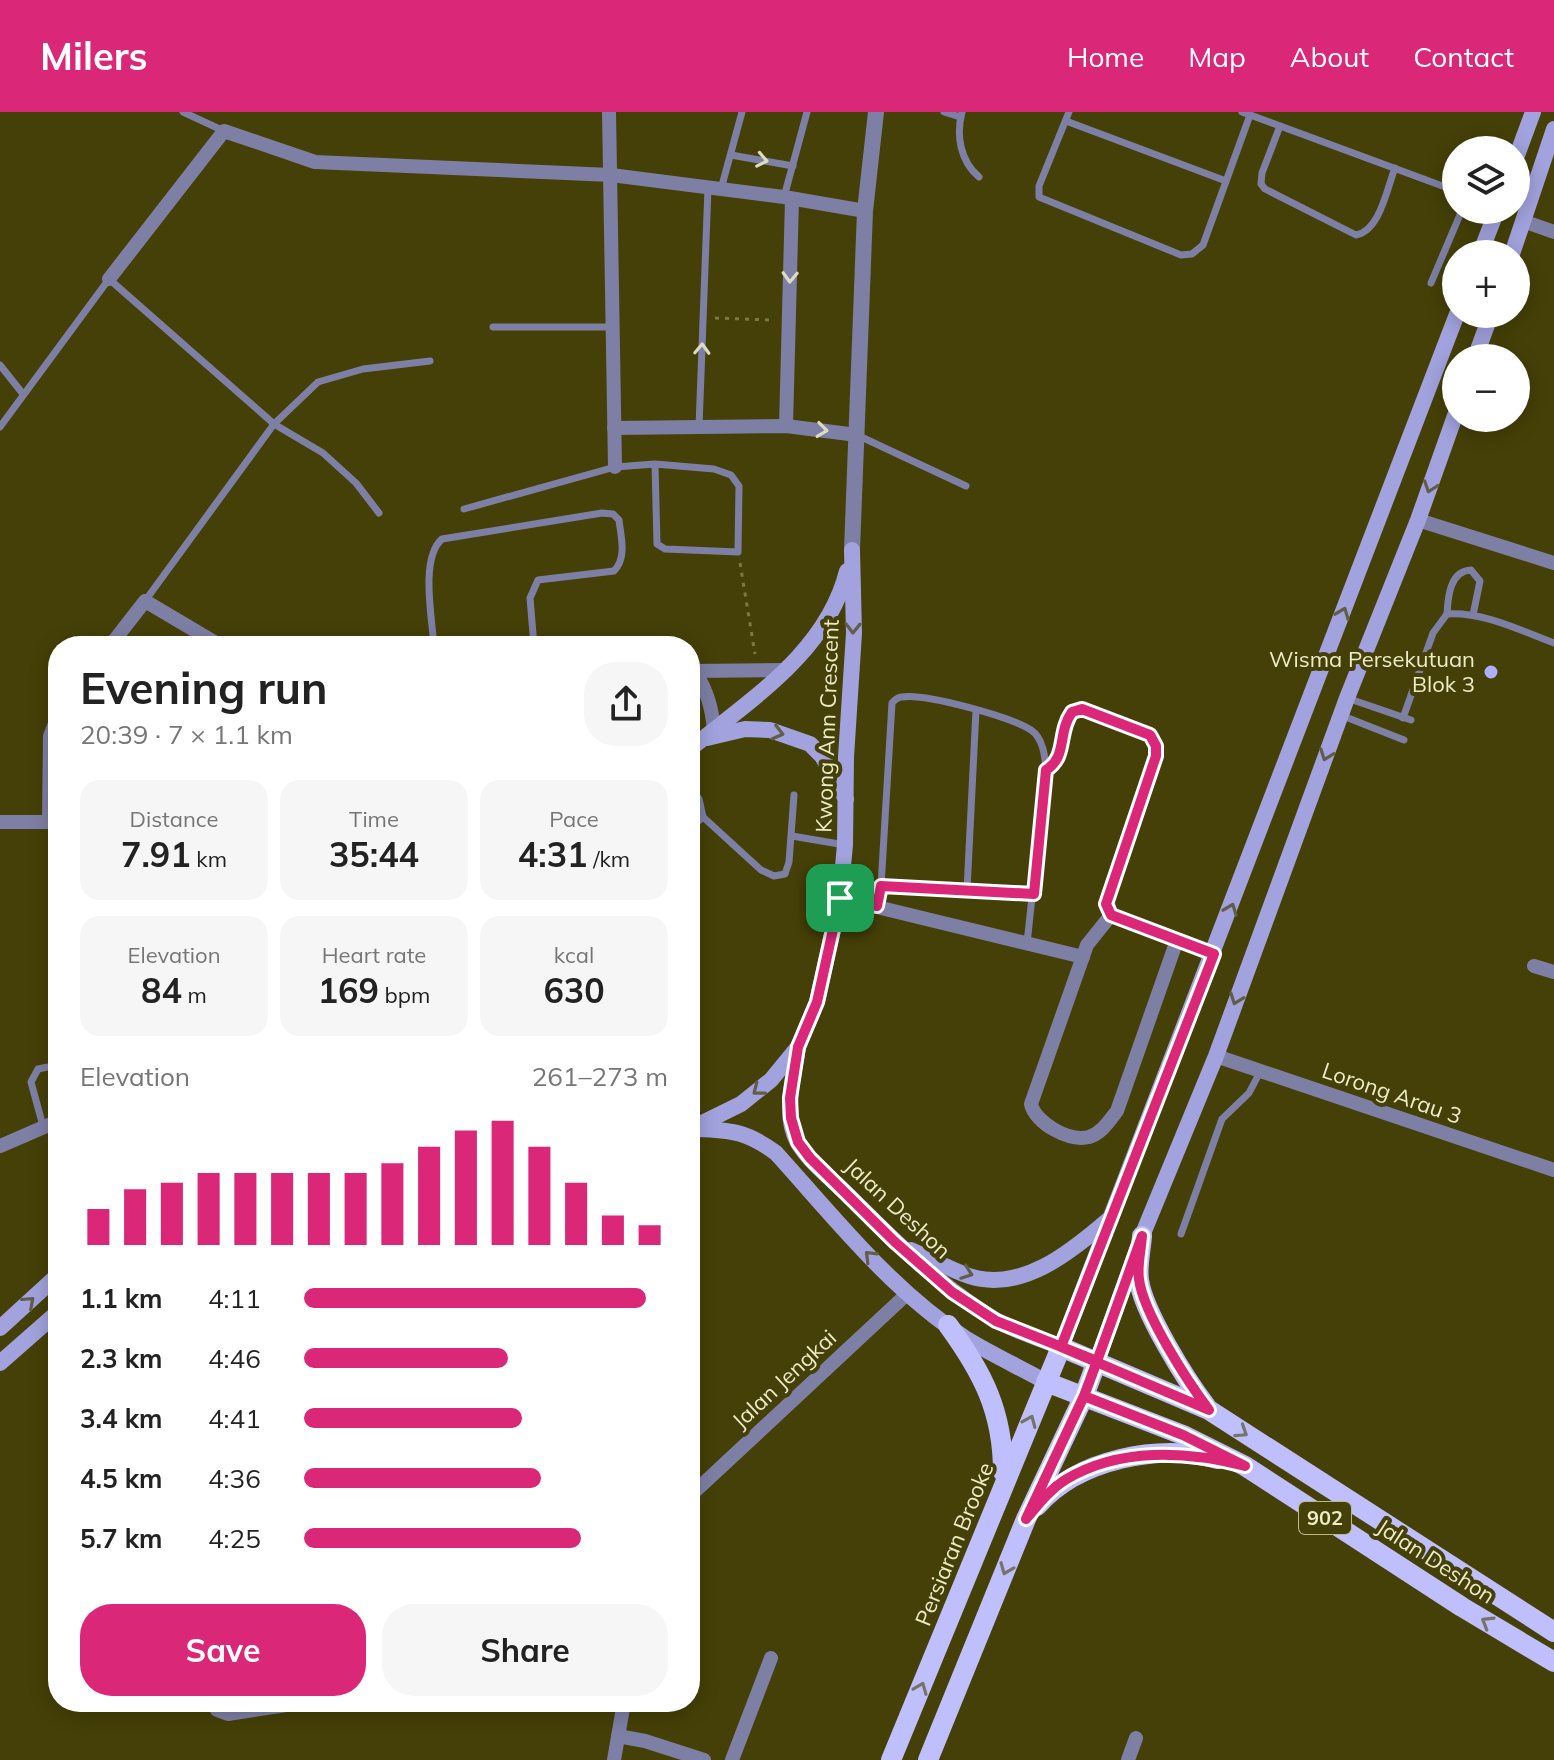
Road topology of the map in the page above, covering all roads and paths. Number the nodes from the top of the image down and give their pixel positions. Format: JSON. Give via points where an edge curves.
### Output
{"nodes":[{"id":1,"x":183,"y":112,"type":"edge"},
{"id":2,"x":609,"y":112,"type":"edge"},
{"id":3,"x":742,"y":112,"type":"edge"},
{"id":4,"x":807,"y":112,"type":"edge"},
{"id":5,"x":876,"y":112,"type":"edge"},
{"id":6,"x":944,"y":112,"type":"edge"},
{"id":7,"x":1069,"y":112,"type":"edge"},
{"id":8,"x":1533,"y":112,"type":"edge"},
{"id":9,"x":1246,"y":113,"type":"edge"},
{"id":10,"x":961,"y":114,"type":"edge"},
{"id":11,"x":1066,"y":121,"type":"junction"},
{"id":12,"x":1280,"y":126,"type":"junction"},
{"id":13,"x":1554,"y":129,"type":"edge"},
{"id":14,"x":224,"y":131,"type":"junction"},
{"id":15,"x":1524,"y":136,"type":"edge"},
{"id":16,"x":731,"y":155,"type":"junction"},
{"id":17,"x":793,"y":166,"type":"junction"},
{"id":18,"x":1395,"y":168,"type":"junction"},
{"id":19,"x":611,"y":175,"type":"junction"},
{"id":20,"x":979,"y":177,"type":"dead end"},
{"id":21,"x":1226,"y":181,"type":"junction"},
{"id":22,"x":1442,"y":186,"type":"edge"},
{"id":23,"x":715,"y":188,"type":"junction"},
{"id":24,"x":788,"y":198,"type":"junction"},
{"id":25,"x":1530,"y":200,"type":"edge"},
{"id":26,"x":865,"y":211,"type":"junction"},
{"id":27,"x":1530,"y":223,"type":"edge"},
{"id":28,"x":1456,"y":224,"type":"edge"},
{"id":29,"x":1554,"y":232,"type":"edge"},
{"id":30,"x":109,"y":279,"type":"junction"},
{"id":31,"x":1431,"y":283,"type":"dead end"},
{"id":32,"x":703,"y":317,"type":"junction"},
{"id":33,"x":789,"y":320,"type":"junction"},
{"id":34,"x":493,"y":327,"type":"dead end"},
{"id":35,"x":613,"y":327,"type":"junction"},
{"id":36,"x":1452,"y":328,"type":"edge"},
{"id":37,"x":430,"y":361,"type":"dead end"},
{"id":38,"x":0,"y":365,"type":"edge"},
{"id":39,"x":23,"y":394,"type":"junction"},
{"id":40,"x":274,"y":424,"type":"junction"},
{"id":41,"x":786,"y":426,"type":"junction"},
{"id":42,"x":0,"y":427,"type":"edge"},
{"id":43,"x":699,"y":427,"type":"junction"},
{"id":44,"x":614,"y":428,"type":"junction"},
{"id":45,"x":1449,"y":432,"type":"edge"},
{"id":46,"x":857,"y":435,"type":"junction"},
{"id":47,"x":655,"y":464,"type":"junction"},
{"id":48,"x":615,"y":467,"type":"junction"},
{"id":49,"x":966,"y":486,"type":"dead end"},
{"id":50,"x":464,"y":509,"type":"dead end"},
{"id":51,"x":379,"y":513,"type":"dead end"},
{"id":52,"x":1418,"y":520,"type":"junction"},
{"id":53,"x":852,"y":550,"type":"junction"},
{"id":54,"x":738,"y":552,"type":"junction"},
{"id":55,"x":1554,"y":563,"type":"edge"},
{"id":56,"x":145,"y":601,"type":"junction"},
{"id":57,"x":1447,"y":614,"type":"junction"},
{"id":58,"x":1473,"y":615,"type":"junction"},
{"id":59,"x":118,"y":636,"type":"edge"},
{"id":60,"x":204,"y":636,"type":"edge"},
{"id":61,"x":433,"y":636,"type":"edge"},
{"id":62,"x":533,"y":636,"type":"edge"},
{"id":63,"x":1554,"y":643,"type":"edge"},
{"id":64,"x":787,"y":670,"type":"junction"},
{"id":65,"x":700,"y":671,"type":"edge"},
{"id":66,"x":756,"y":672,"type":"junction"},
{"id":67,"x":700,"y":681,"type":"edge"},
{"id":68,"x":1347,"y":698,"type":"junction"},
{"id":69,"x":976,"y":710,"type":"junction"},
{"id":70,"x":1341,"y":715,"type":"junction"},
{"id":71,"x":702,"y":740,"type":"edge"},
{"id":72,"x":1404,"y":740,"type":"dead end"},
{"id":73,"x":1046,"y":770,"type":"junction"},
{"id":74,"x":794,"y":795,"type":"dead end"},
{"id":75,"x":847,"y":801,"type":"junction"},
{"id":76,"x":700,"y":804,"type":"edge"},
{"id":77,"x":703,"y":817,"type":"junction"},
{"id":78,"x":700,"y":820,"type":"edge"},
{"id":79,"x":0,"y":822,"type":"edge"},
{"id":80,"x":48,"y":822,"type":"edge"},
{"id":81,"x":792,"y":836,"type":"junction"},
{"id":82,"x":845,"y":845,"type":"junction"},
{"id":83,"x":881,"y":886,"type":"junction"},
{"id":84,"x":967,"y":890,"type":"junction"},
{"id":85,"x":1034,"y":894,"type":"junction"},
{"id":86,"x":840,"y":898,"type":"junction"},
{"id":87,"x":877,"y":906,"type":"junction"},
{"id":88,"x":1111,"y":915,"type":"junction"},
{"id":89,"x":1177,"y":940,"type":"junction"},
{"id":90,"x":1027,"y":943,"type":"junction"},
{"id":91,"x":1214,"y":954,"type":"junction"},
{"id":92,"x":1083,"y":957,"type":"junction"},
{"id":93,"x":1534,"y":966,"type":"dead end"},
{"id":94,"x":1554,"y":972,"type":"edge"},
{"id":95,"x":798,"y":1047,"type":"junction"},
{"id":96,"x":1216,"y":1056,"type":"junction"},
{"id":97,"x":48,"y":1067,"type":"edge"},
{"id":98,"x":1260,"y":1072,"type":"junction"},
{"id":99,"x":48,"y":1124,"type":"edge"},
{"id":100,"x":700,"y":1125,"type":"edge"},
{"id":101,"x":43,"y":1126,"type":"junction"},
{"id":102,"x":700,"y":1129,"type":"edge"},
{"id":103,"x":0,"y":1146,"type":"edge"},
{"id":104,"x":1554,"y":1170,"type":"edge"},
{"id":105,"x":1110,"y":1219,"type":"junction"},
{"id":106,"x":1181,"y":1234,"type":"dead end"},
{"id":107,"x":1142,"y":1236,"type":"junction"},
{"id":108,"x":895,"y":1242,"type":"junction"},
{"id":109,"x":48,"y":1284,"type":"edge"},
{"id":110,"x":908,"y":1293,"type":"junction"},
{"id":111,"x":48,"y":1321,"type":"edge"},
{"id":112,"x":948,"y":1325,"type":"junction"},
{"id":113,"x":0,"y":1328,"type":"edge"},
{"id":114,"x":1061,"y":1347,"type":"junction"},
{"id":115,"x":1097,"y":1361,"type":"junction"},
{"id":116,"x":0,"y":1363,"type":"edge"},
{"id":117,"x":1046,"y":1382,"type":"junction"},
{"id":118,"x":1084,"y":1396,"type":"junction"},
{"id":119,"x":1209,"y":1410,"type":"junction"},
{"id":120,"x":1245,"y":1466,"type":"junction"},
{"id":121,"x":1003,"y":1484,"type":"junction"},
{"id":122,"x":700,"y":1487,"type":"edge"},
{"id":123,"x":1026,"y":1519,"type":"junction"},
{"id":124,"x":1554,"y":1632,"type":"edge"},
{"id":125,"x":771,"y":1658,"type":"dead end"},
{"id":126,"x":1554,"y":1662,"type":"edge"},
{"id":127,"x":622,"y":1712,"type":"edge"},
{"id":128,"x":618,"y":1736,"type":"junction"},
{"id":129,"x":1136,"y":1738,"type":"dead end"},
{"id":130,"x":614,"y":1760,"type":"edge"},
{"id":131,"x":704,"y":1760,"type":"edge"},
{"id":132,"x":732,"y":1760,"type":"edge"},
{"id":133,"x":891,"y":1760,"type":"edge"},
{"id":134,"x":928,"y":1760,"type":"edge"},
{"id":135,"x":1128,"y":1760,"type":"edge"}],
"edges":[{"from":1,"to":14,"type":"lane"},
{"from":2,"to":19,"type":"street"},
{"from":3,"to":16,"type":"lane"},
{"from":4,"to":17,"type":"lane"},
{"from":5,"to":26,"type":"street"},
{"from":6,"to":10,"type":"lane"},
{"from":7,"to":11,"type":"lane"},
{"from":8,"to":15,"type":"main road"},
{"from":9,"to":12,"type":"lane"},
{"from":9,"to":21,"type":"lane"},
{"from":10,"to":20,"type":"lane","via":[[961,151]]},
{"from":11,"to":21,"type":"lane"},
{"from":11,"to":21,"type":"lane","via":[[1039,197],[1181,255],[1203,245]]},
{"from":12,"to":18,"type":"lane"},
{"from":12,"to":18,"type":"lane","via":[[1261,184],[1356,235],[1372,226]]},
{"from":13,"to":25,"type":"main road"},
{"from":14,"to":19,"type":"street","via":[[315,162]]},
{"from":14,"to":30,"type":"street"},
{"from":16,"to":17,"type":"lane","one_way":true},
{"from":16,"to":23,"type":"lane"},
{"from":17,"to":24,"type":"lane"},
{"from":18,"to":22,"type":"lane"},
{"from":19,"to":23,"type":"street"},
{"from":19,"to":35,"type":"street"},
{"from":23,"to":24,"type":"street"},
{"from":23,"to":32,"type":"lane"},
{"from":24,"to":26,"type":"street"},
{"from":24,"to":33,"type":"street","one_way":true},
{"from":26,"to":46,"type":"street"},
{"from":27,"to":29,"type":"street"},
{"from":28,"to":31,"type":"lane"},
{"from":30,"to":39,"type":"lane"},
{"from":30,"to":40,"type":"lane"},
{"from":32,"to":33,"type":"path"},
{"from":43,"to":32,"type":"lane","one_way":true},
{"from":33,"to":41,"type":"street"},
{"from":34,"to":35,"type":"lane"},
{"from":35,"to":44,"type":"street"},
{"from":91,"to":36,"type":"main road","one_way":true},
{"from":37,"to":40,"type":"lane","via":[[363,369],[318,382]]},
{"from":38,"to":39,"type":"lane"},
{"from":39,"to":42,"type":"lane"},
{"from":40,"to":51,"type":"lane","via":[[323,453]]},
{"from":40,"to":56,"type":"lane"},
{"from":41,"to":43,"type":"street"},
{"from":41,"to":46,"type":"street","one_way":true},
{"from":43,"to":44,"type":"street"},
{"from":44,"to":48,"type":"street"},
{"from":45,"to":52,"type":"main road","one_way":true},
{"from":46,"to":49,"type":"lane"},
{"from":46,"to":53,"type":"street"},
{"from":47,"to":48,"type":"lane"},
{"from":47,"to":54,"type":"lane","via":[[731,475],[739,486]]},
{"from":47,"to":54,"type":"lane","via":[[657,544],[665,549]]},
{"from":48,"to":50,"type":"lane"},
{"from":52,"to":55,"type":"street"},
{"from":52,"to":68,"type":"main road"},
{"from":53,"to":64,"type":"main road","via":[[830,616]]},
{"from":53,"to":75,"type":"main road","name":"Kwong Ann Crescent","one_way":true},
{"from":54,"to":66,"type":"path"},
{"from":56,"to":59,"type":"street"},
{"from":56,"to":60,"type":"street"},
{"from":57,"to":58,"type":"lane"},
{"from":57,"to":58,"type":"lane","via":[[1456,577],[1471,570],[1480,581]]},
{"from":57,"to":68,"type":"lane","via":[[1433,633],[1407,719]]},
{"from":58,"to":63,"type":"lane"},
{"from":61,"to":62,"type":"lane","via":[[429,576],[432,551],[442,539],[613,514],[619,520],[620,565],[614,571],[538,580],[530,598]]},
{"from":64,"to":66,"type":"street"},
{"from":64,"to":71,"type":"main road"},
{"from":65,"to":66,"type":"street"},
{"from":67,"to":71,"type":"street","via":[[712,706]]},
{"from":68,"to":70,"type":"main road"},
{"from":69,"to":73,"type":"lane","via":[[1032,730]]},
{"from":69,"to":83,"type":"lane","via":[[902,697],[892,703]]},
{"from":69,"to":84,"type":"lane"},
{"from":70,"to":72,"type":"lane"},
{"from":70,"to":96,"type":"main road","one_way":true},
{"from":71,"to":75,"type":"main road","one_way":true,"via":[[745,729],[797,738],[822,756]]},
{"from":73,"to":85,"type":"lane"},
{"from":73,"to":88,"type":"street","via":[[1060,755],[1063,724],[1082,709],[1150,735],[1156,746],[1107,899]]},
{"from":74,"to":81,"type":"lane"},
{"from":75,"to":82,"type":"main road","name":"Kwong Ann Crescent"},
{"from":76,"to":77,"type":"lane"},
{"from":77,"to":78,"type":"lane"},
{"from":77,"to":81,"type":"lane","via":[[774,876],[788,871]]},
{"from":79,"to":80,"type":"street"},
{"from":81,"to":82,"type":"lane"},
{"from":82,"to":86,"type":"main road","name":"Kwong Ann Crescent"},
{"from":83,"to":84,"type":"lane"},
{"from":83,"to":87,"type":"lane"},
{"from":84,"to":85,"type":"lane"},
{"from":85,"to":90,"type":"lane"},
{"from":86,"to":87,"type":"street"},
{"from":86,"to":95,"type":"main road","name":"Kwong Ann Crescent","via":[[817,1002]]},
{"from":87,"to":90,"type":"street"},
{"from":88,"to":89,"type":"street"},
{"from":88,"to":92,"type":"street"},
{"from":89,"to":91,"type":"street"},
{"from":89,"to":92,"type":"street","via":[[1117,1111],[1104,1129],[1089,1137],[1045,1125],[1031,1104]]},
{"from":90,"to":92,"type":"street"},
{"from":91,"to":105,"type":"main road"},
{"from":93,"to":94,"type":"street"},
{"from":95,"to":100,"type":"main road","name":"Kwong Ann Crescent","one_way":true,"via":[[771,1080],[741,1104]]},
{"from":95,"to":108,"type":"main road","name":"Jalan Deshon","via":[[790,1098],[798,1142]]},
{"from":96,"to":98,"type":"street","name":"Lorong Arau 3"},
{"from":96,"to":107,"type":"main road"},
{"from":97,"to":101,"type":"lane","via":[[38,1069],[31,1082]]},
{"from":98,"to":104,"type":"street","name":"Lorong Arau 3"},
{"from":98,"to":106,"type":"lane","via":[[1249,1093],[1222,1119]]},
{"from":99,"to":101,"type":"street"},
{"from":101,"to":103,"type":"street"},
{"from":110,"to":102,"type":"main road","name":"Jalan Deshon","one_way":true,"via":[[776,1153],[734,1130]]},
{"from":108,"to":105,"type":"main road","one_way":true,"via":[[992,1281],[1041,1269]]},
{"from":105,"to":114,"type":"main road"},
{"from":107,"to":115,"type":"main road"},
{"from":107,"to":119,"type":"main road","via":[[1139,1279],[1148,1306]]},
{"from":108,"to":114,"type":"main road","name":"Jalan Deshon","via":[[952,1292],[996,1321]]},
{"from":113,"to":109,"type":"main road","one_way":true},
{"from":110,"to":112,"type":"main road","name":"Jalan Deshon"},
{"from":110,"to":122,"type":"street","name":"Jalan Jengkai"},
{"from":111,"to":116,"type":"main road"},
{"from":112,"to":117,"type":"main road","name":"Jalan Deshon"},
{"from":112,"to":121,"type":"main road","via":[[978,1370],[999,1419]]},
{"from":114,"to":115,"type":"main road","name":"Jalan Deshon","number":"902"},
{"from":114,"to":117,"type":"main road","name":"Persiaran Brooke"},
{"from":115,"to":118,"type":"main road"},
{"from":115,"to":119,"type":"main road","name":"Jalan Deshon","number":"902"},
{"from":117,"to":118,"type":"main road","name":"Jalan Deshon","number":"902"},
{"from":121,"to":117,"type":"main road","name":"Persiaran Brooke","one_way":true},
{"from":118,"to":120,"type":"main road","name":"Jalan Deshon","number":"902"},
{"from":118,"to":123,"type":"main road"},
{"from":119,"to":124,"type":"main road","name":"Jalan Deshon","number":"902","one_way":true},
{"from":120,"to":123,"type":"main road","via":[[1183,1455],[1127,1458],[1065,1481]]},
{"from":126,"to":120,"type":"main road","name":"Jalan Deshon","number":"902","one_way":true},
{"from":133,"to":121,"type":"main road","name":"Persiaran Brooke","one_way":true},
{"from":123,"to":134,"type":"main road","one_way":true},
{"from":125,"to":132,"type":"street"},
{"from":127,"to":128,"type":"street"},
{"from":128,"to":130,"type":"street"},
{"from":128,"to":131,"type":"street"},
{"from":129,"to":135,"type":"street"}]}
